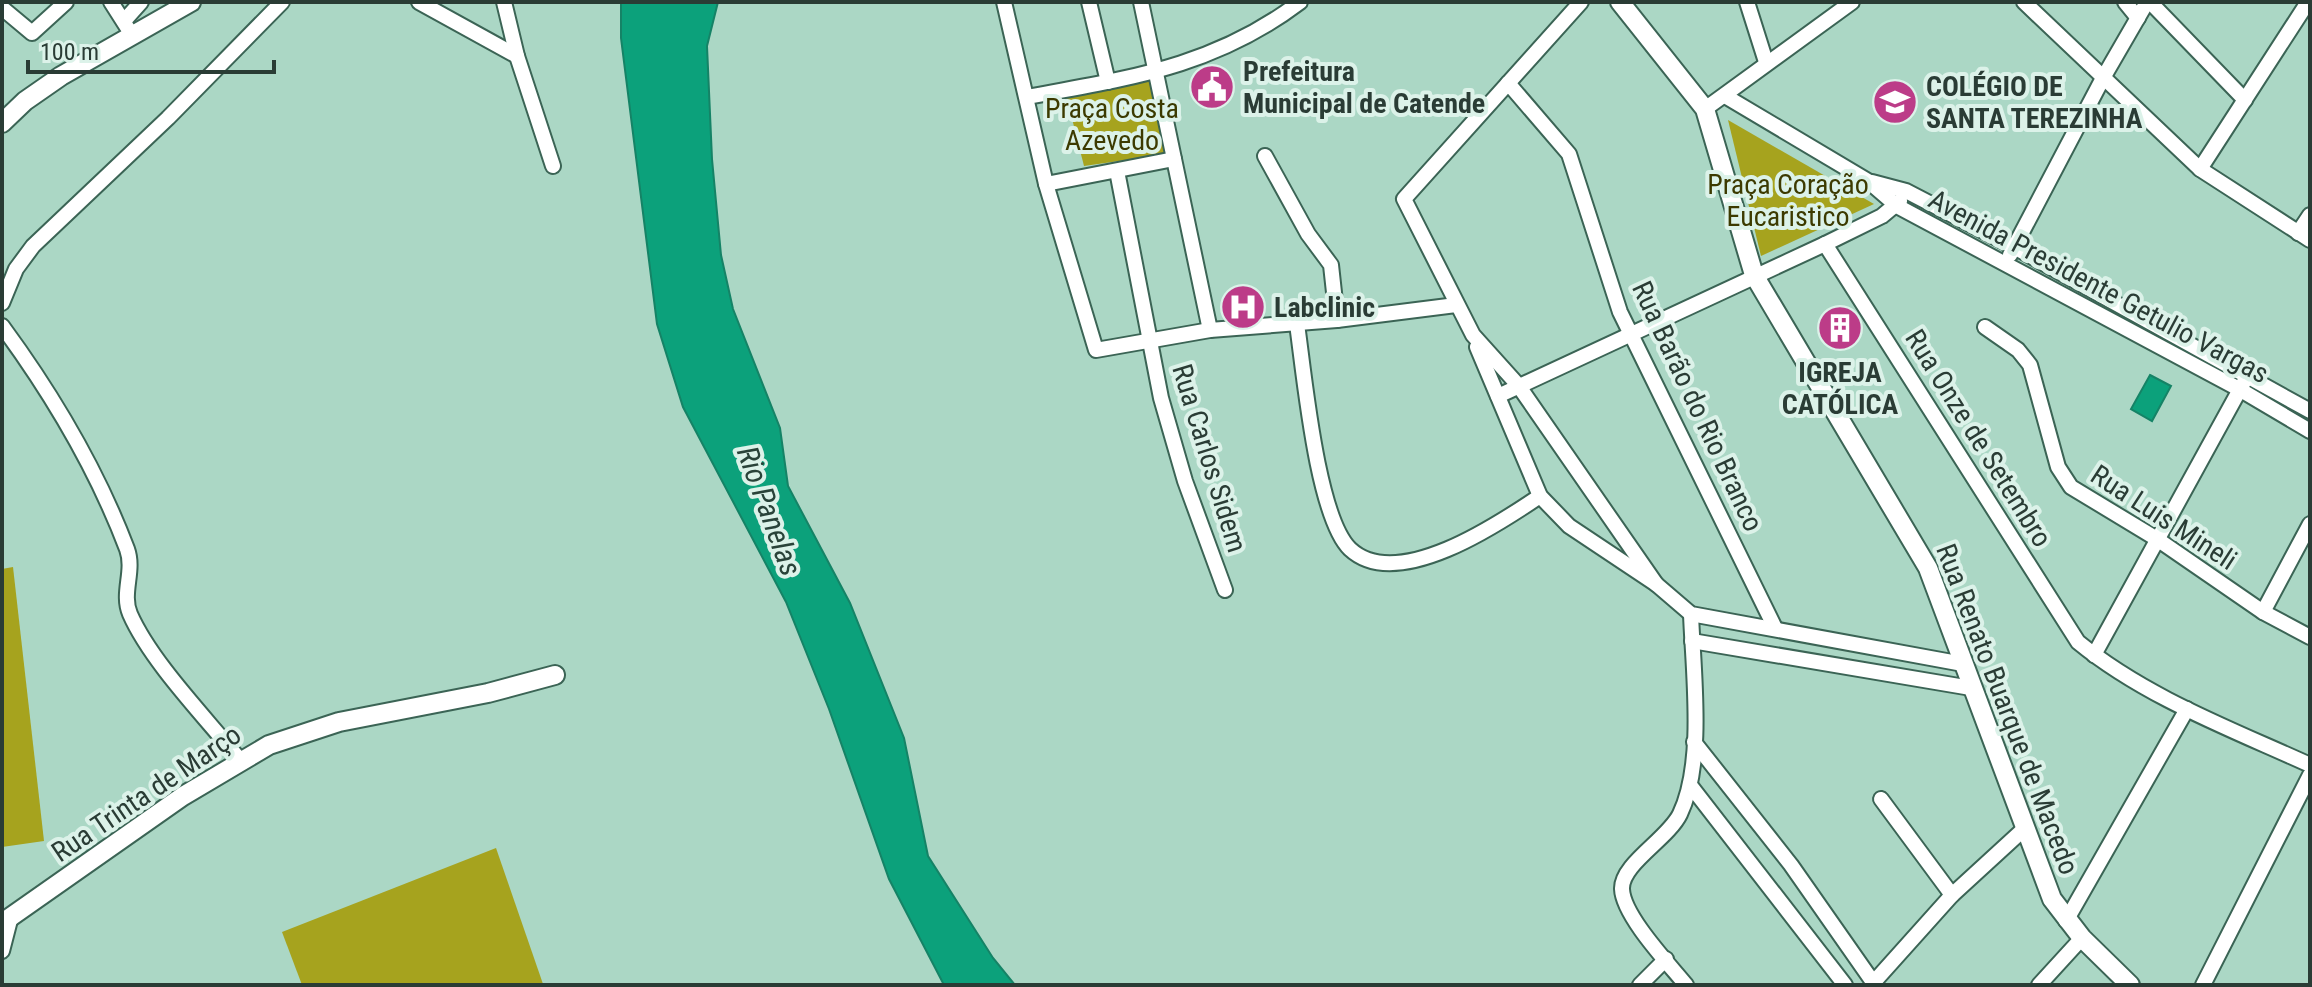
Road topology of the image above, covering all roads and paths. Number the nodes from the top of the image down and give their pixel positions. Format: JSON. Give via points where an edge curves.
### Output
{"nodes":[{"id":1,"x":66,"y":2,"type":"edge"},
{"id":2,"x":111,"y":2,"type":"edge"},
{"id":3,"x":141,"y":2,"type":"edge"},
{"id":4,"x":191,"y":2,"type":"edge"},
{"id":5,"x":282,"y":2,"type":"edge"},
{"id":6,"x":419,"y":2,"type":"edge"},
{"id":7,"x":504,"y":2,"type":"edge"},
{"id":8,"x":1004,"y":2,"type":"edge"},
{"id":9,"x":1089,"y":2,"type":"edge"},
{"id":10,"x":1141,"y":2,"type":"edge"},
{"id":11,"x":1581,"y":2,"type":"edge"},
{"id":12,"x":1620,"y":2,"type":"edge"},
{"id":13,"x":1747,"y":2,"type":"edge"},
{"id":14,"x":1852,"y":2,"type":"edge"},
{"id":15,"x":2024,"y":2,"type":"edge"},
{"id":16,"x":2125,"y":2,"type":"edge"},
{"id":17,"x":2148,"y":2,"type":"edge"},
{"id":18,"x":2308,"y":2,"type":"edge"},
{"id":19,"x":1293,"y":4,"type":"edge"},
{"id":20,"x":2,"y":8,"type":"edge"},
{"id":21,"x":2138,"y":18,"type":"junction"},
{"id":22,"x":128,"y":28,"type":"junction"},
{"id":23,"x":517,"y":56,"type":"junction"},
{"id":24,"x":1766,"y":62,"type":"junction"},
{"id":25,"x":1155,"y":74,"type":"junction"},
{"id":26,"x":2103,"y":78,"type":"junction"},
{"id":27,"x":1108,"y":82,"type":"junction"},
{"id":28,"x":1508,"y":83,"type":"junction"},
{"id":29,"x":1725,"y":96,"type":"junction"},
{"id":30,"x":1027,"y":97,"type":"junction"},
{"id":31,"x":2245,"y":100,"type":"junction"},
{"id":32,"x":1705,"y":109,"type":"junction"},
{"id":33,"x":2,"y":123,"type":"edge"},
{"id":34,"x":1265,"y":156,"type":"dead end"},
{"id":35,"x":1174,"y":159,"type":"junction"},
{"id":36,"x":553,"y":166,"type":"dead end"},
{"id":37,"x":2200,"y":169,"type":"junction"},
{"id":38,"x":1117,"y":171,"type":"junction"},
{"id":39,"x":1868,"y":181,"type":"junction"},
{"id":40,"x":1046,"y":184,"type":"junction"},
{"id":41,"x":1906,"y":191,"type":"junction"},
{"id":42,"x":1897,"y":206,"type":"junction"},
{"id":43,"x":2310,"y":215,"type":"edge"},
{"id":44,"x":2304,"y":236,"type":"edge"},
{"id":45,"x":1825,"y":244,"type":"junction"},
{"id":46,"x":2014,"y":247,"type":"junction"},
{"id":47,"x":2005,"y":264,"type":"junction"},
{"id":48,"x":1754,"y":275,"type":"junction"},
{"id":49,"x":2,"y":303,"type":"edge"},
{"id":50,"x":1456,"y":305,"type":"junction"},
{"id":51,"x":1337,"y":320,"type":"junction"},
{"id":52,"x":1297,"y":324,"type":"junction"},
{"id":53,"x":2,"y":326,"type":"edge"},
{"id":54,"x":1985,"y":327,"type":"dead end"},
{"id":55,"x":1210,"y":330,"type":"junction"},
{"id":56,"x":1630,"y":334,"type":"junction"},
{"id":57,"x":1473,"y":335,"type":"junction"},
{"id":58,"x":1148,"y":341,"type":"junction"},
{"id":59,"x":2250,"y":375,"type":"junction"},
{"id":60,"x":1518,"y":385,"type":"junction"},
{"id":61,"x":2239,"y":389,"type":"junction"},
{"id":62,"x":1498,"y":396,"type":"junction"},
{"id":63,"x":2310,"y":411,"type":"edge"},
{"id":64,"x":2310,"y":431,"type":"edge"},
{"id":65,"x":1540,"y":496,"type":"junction"},
{"id":66,"x":2310,"y":524,"type":"edge"},
{"id":67,"x":2157,"y":539,"type":"junction"},
{"id":68,"x":1656,"y":584,"type":"junction"},
{"id":69,"x":1225,"y":590,"type":"dead end"},
{"id":70,"x":2263,"y":612,"type":"junction"},
{"id":71,"x":1691,"y":614,"type":"junction"},
{"id":72,"x":1775,"y":628,"type":"junction"},
{"id":73,"x":2310,"y":637,"type":"edge"},
{"id":74,"x":1692,"y":641,"type":"junction"},
{"id":75,"x":2094,"y":655,"type":"junction"},
{"id":76,"x":1963,"y":664,"type":"junction"},
{"id":77,"x":555,"y":675,"type":"dead end"},
{"id":78,"x":1971,"y":688,"type":"junction"},
{"id":79,"x":2187,"y":709,"type":"junction"},
{"id":80,"x":1694,"y":742,"type":"junction"},
{"id":81,"x":240,"y":760,"type":"junction"},
{"id":82,"x":2310,"y":765,"type":"edge"},
{"id":83,"x":2310,"y":775,"type":"edge"},
{"id":84,"x":1690,"y":785,"type":"junction"},
{"id":85,"x":1881,"y":799,"type":"dead end"},
{"id":86,"x":2024,"y":829,"type":"junction"},
{"id":87,"x":1952,"y":895,"type":"junction"},
{"id":88,"x":6,"y":921,"type":"edge"},
{"id":89,"x":2066,"y":921,"type":"junction"},
{"id":90,"x":2082,"y":938,"type":"junction"},
{"id":91,"x":2,"y":951,"type":"edge"},
{"id":92,"x":1666,"y":959,"type":"junction"},
{"id":93,"x":1875,"y":984,"type":"edge"},
{"id":94,"x":1640,"y":985,"type":"edge"},
{"id":95,"x":1686,"y":985,"type":"edge"},
{"id":96,"x":1845,"y":985,"type":"edge"},
{"id":97,"x":2039,"y":985,"type":"edge"},
{"id":98,"x":2130,"y":985,"type":"edge"},
{"id":99,"x":2203,"y":985,"type":"edge"}],
"edges":[{"from":1,"to":20,"type":"street","via":[[32,33]]},
{"from":2,"to":22,"type":"street"},
{"from":3,"to":22,"type":"street"},
{"from":4,"to":22,"type":"street"},
{"from":5,"to":49,"type":"street","via":[[33,246]]},
{"from":6,"to":23,"type":"street"},
{"from":7,"to":23,"type":"street"},
{"from":8,"to":30,"type":"street"},
{"from":9,"to":27,"type":"street"},
{"from":10,"to":25,"type":"street"},
{"from":11,"to":28,"type":"street"},
{"from":12,"to":32,"type":"street"},
{"from":13,"to":24,"type":"street"},
{"from":14,"to":24,"type":"street"},
{"from":15,"to":26,"type":"street"},
{"from":16,"to":21,"type":"street"},
{"from":17,"to":21,"type":"street"},
{"from":17,"to":31,"type":"street"},
{"from":18,"to":31,"type":"street"},
{"from":19,"to":25,"type":"street","via":[[1218,51]]},
{"from":21,"to":26,"type":"street"},
{"from":22,"to":33,"type":"street"},
{"from":23,"to":36,"type":"street"},
{"from":24,"to":29,"type":"street"},
{"from":25,"to":27,"type":"street"},
{"from":25,"to":35,"type":"street"},
{"from":26,"to":37,"type":"street"},
{"from":26,"to":46,"type":"street"},
{"from":27,"to":30,"type":"street"},
{"from":28,"to":50,"type":"street","via":[[1404,199]]},
{"from":28,"to":56,"type":"street","name":"Rua Barão do Rio Branco","via":[[1569,154]]},
{"from":29,"to":32,"type":"street"},
{"from":29,"to":39,"type":"street","name":"Avenida Presidente Getulio Vargas"},
{"from":30,"to":40,"type":"street"},
{"from":31,"to":37,"type":"street"},
{"from":32,"to":48,"type":"street","name":"Rua Renato Buarque de Macedo"},
{"from":34,"to":51,"type":"street","via":[[1331,265]]},
{"from":35,"to":38,"type":"street"},
{"from":35,"to":55,"type":"street"},
{"from":37,"to":44,"type":"street"},
{"from":38,"to":40,"type":"street"},
{"from":38,"to":58,"type":"street","name":"Rua Carlos Sidem"},
{"from":39,"to":41,"type":"street","name":"Avenida Presidente Getulio Vargas"},
{"from":39,"to":42,"type":"street","name":"Avenida Presidente Getulio Vargas"},
{"from":40,"to":58,"type":"street","via":[[1096,350]]},
{"from":41,"to":42,"type":"street"},
{"from":41,"to":46,"type":"street","name":"Avenida Presidente Getulio Vargas"},
{"from":42,"to":45,"type":"street"},
{"from":42,"to":47,"type":"street","name":"Avenida Presidente Getulio Vargas"},
{"from":43,"to":44,"type":"street"},
{"from":45,"to":48,"type":"street"},
{"from":45,"to":75,"type":"street","name":"Rua Onze de Setembro","via":[[2078,642]]},
{"from":46,"to":47,"type":"street"},
{"from":46,"to":59,"type":"street","name":"Avenida Presidente Getulio Vargas"},
{"from":47,"to":61,"type":"street","name":"Avenida Presidente Getulio Vargas"},
{"from":48,"to":56,"type":"street"},
{"from":48,"to":76,"type":"street","name":"Rua Renato Buarque de Macedo","via":[[1928,568]]},
{"from":50,"to":51,"type":"street"},
{"from":50,"to":57,"type":"street"},
{"from":51,"to":52,"type":"street"},
{"from":52,"to":55,"type":"street"},
{"from":52,"to":65,"type":"street","via":[[1320,471],[1338,532],[1349,548],[1365,559],[1399,561],[1459,547]]},
{"from":53,"to":81,"type":"street","via":[[49,393],[110,511],[132,568],[131,616],[165,668]]},
{"from":54,"to":67,"type":"street","name":"Rua Luis Mineli","via":[[2030,365],[2066,482]]},
{"from":55,"to":58,"type":"street"},
{"from":56,"to":60,"type":"street"},
{"from":56,"to":72,"type":"street","name":"Rua Barão do Rio Branco"},
{"from":57,"to":60,"type":"street"},
{"from":57,"to":62,"type":"street"},
{"from":58,"to":69,"type":"street","name":"Rua Carlos Sidem","via":[[1185,481]]},
{"from":59,"to":61,"type":"street"},
{"from":59,"to":63,"type":"street","name":"Avenida Presidente Getulio Vargas"},
{"from":60,"to":62,"type":"street"},
{"from":60,"to":68,"type":"street"},
{"from":61,"to":64,"type":"street","name":"Avenida Presidente Getulio Vargas"},
{"from":61,"to":67,"type":"street"},
{"from":62,"to":65,"type":"street"},
{"from":65,"to":68,"type":"street","via":[[1569,526]]},
{"from":66,"to":70,"type":"street"},
{"from":67,"to":70,"type":"street","name":"Rua Luis Mineli"},
{"from":67,"to":75,"type":"street"},
{"from":68,"to":71,"type":"street"},
{"from":70,"to":73,"type":"street","name":"Rua Luis Mineli"},
{"from":71,"to":72,"type":"street"},
{"from":71,"to":74,"type":"street"},
{"from":72,"to":76,"type":"street"},
{"from":74,"to":78,"type":"street"},
{"from":74,"to":80,"type":"street"},
{"from":75,"to":79,"type":"street","name":"Rua Onze de Setembro"},
{"from":76,"to":78,"type":"street","name":"Rua Renato Buarque de Macedo"},
{"from":77,"to":81,"type":"street","name":"Rua Trinta de Março","via":[[298,733]]},
{"from":78,"to":86,"type":"street","name":"Rua Renato Buarque de Macedo"},
{"from":79,"to":82,"type":"street","name":"Rua Onze de Setembro"},
{"from":79,"to":89,"type":"street"},
{"from":80,"to":84,"type":"street"},
{"from":80,"to":93,"type":"street","via":[[1791,865]]},
{"from":81,"to":88,"type":"street","name":"Rua Trinta de Março"},
{"from":83,"to":99,"type":"street"},
{"from":84,"to":92,"type":"street","via":[[1673,826],[1623,879],[1624,899]]},
{"from":84,"to":96,"type":"street"},
{"from":85,"to":87,"type":"street"},
{"from":86,"to":87,"type":"street"},
{"from":86,"to":89,"type":"street","name":"Rua Renato Buarque de Macedo"},
{"from":87,"to":93,"type":"street"},
{"from":88,"to":91,"type":"street"},
{"from":89,"to":90,"type":"street","name":"Rua Renato Buarque de Macedo"},
{"from":90,"to":97,"type":"street"},
{"from":90,"to":98,"type":"street","name":"Rua Renato Buarque de Macedo"},
{"from":92,"to":94,"type":"street"},
{"from":92,"to":95,"type":"street"}]}
